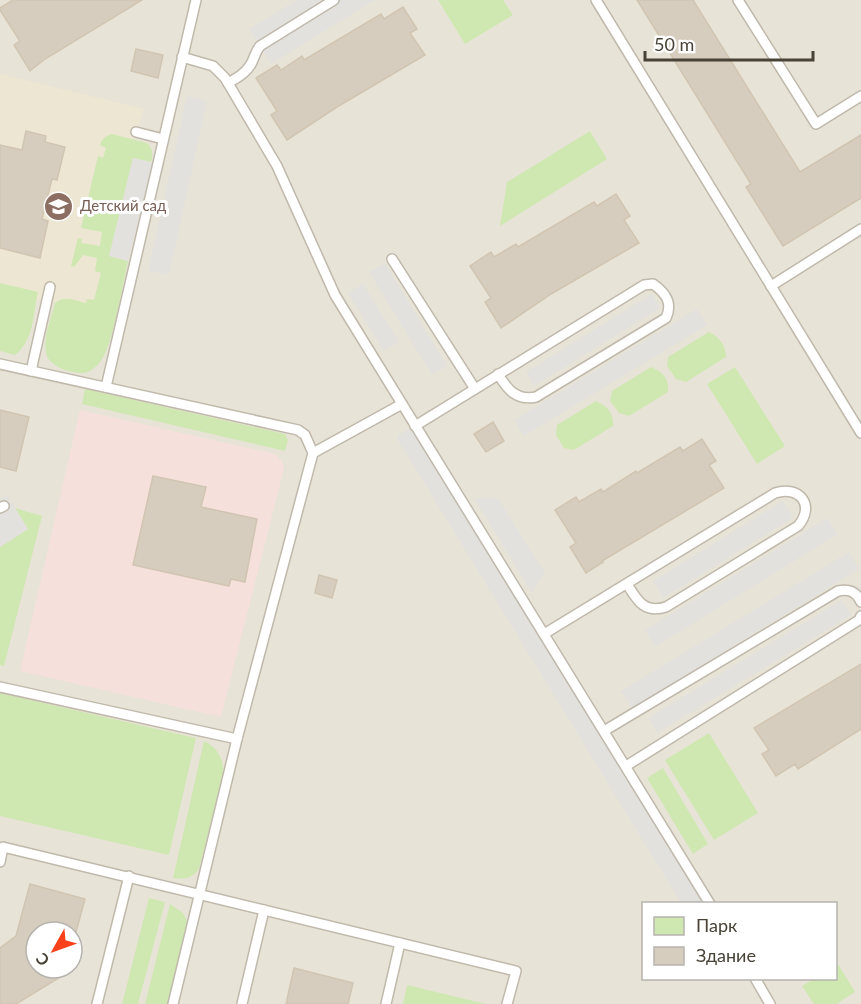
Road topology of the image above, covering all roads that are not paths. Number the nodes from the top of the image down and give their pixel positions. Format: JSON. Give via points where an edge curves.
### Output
{"nodes":[{"id":1,"x":196,"y":0,"type":"edge"},
{"id":2,"x":334,"y":0,"type":"edge"},
{"id":3,"x":596,"y":0,"type":"edge"},
{"id":4,"x":738,"y":0,"type":"edge"},
{"id":5,"x":182,"y":57,"type":"junction"},
{"id":6,"x":228,"y":83,"type":"junction"},
{"id":7,"x":861,"y":96,"type":"edge"},
{"id":8,"x":136,"y":132,"type":"dead end"},
{"id":9,"x":163,"y":139,"type":"junction"},
{"id":10,"x":861,"y":229,"type":"edge"},
{"id":11,"x":392,"y":259,"type":"dead end"},
{"id":12,"x":771,"y":286,"type":"junction"},
{"id":13,"x":50,"y":287,"type":"dead end"},
{"id":14,"x":0,"y":364,"type":"edge"},
{"id":15,"x":32,"y":371,"type":"junction"},
{"id":16,"x":498,"y":374,"type":"junction"},
{"id":17,"x":106,"y":387,"type":"junction"},
{"id":18,"x":475,"y":389,"type":"junction"},
{"id":19,"x":402,"y":404,"type":"junction"},
{"id":20,"x":415,"y":426,"type":"junction"},
{"id":21,"x":861,"y":433,"type":"edge"},
{"id":22,"x":313,"y":453,"type":"junction"},
{"id":23,"x":627,"y":584,"type":"junction"},
{"id":24,"x":861,"y":602,"type":"edge"},
{"id":25,"x":861,"y":616,"type":"edge"},
{"id":26,"x":544,"y":634,"type":"junction"},
{"id":27,"x":0,"y":687,"type":"edge"},
{"id":28,"x":604,"y":731,"type":"junction"},
{"id":29,"x":237,"y":739,"type":"junction"},
{"id":30,"x":626,"y":766,"type":"junction"},
{"id":31,"x":0,"y":862,"type":"edge"},
{"id":32,"x":129,"y":876,"type":"junction"},
{"id":33,"x":199,"y":894,"type":"junction"},
{"id":34,"x":709,"y":902,"type":"edge"},
{"id":35,"x":264,"y":910,"type":"junction"},
{"id":36,"x":400,"y":943,"type":"junction"},
{"id":37,"x":755,"y":980,"type":"edge"},
{"id":38,"x":97,"y":1004,"type":"edge"},
{"id":39,"x":173,"y":1004,"type":"edge"},
{"id":40,"x":242,"y":1004,"type":"edge"},
{"id":41,"x":386,"y":1004,"type":"edge"},
{"id":42,"x":507,"y":1004,"type":"edge"},
{"id":43,"x":770,"y":1004,"type":"edge"}],
"edges":[{"from":1,"to":5,"type":"lane"},
{"from":2,"to":6,"type":"lane","via":[[260,46],[246,72]]},
{"from":3,"to":12,"type":"lane"},
{"from":4,"to":7,"type":"lane","via":[[816,124]]},
{"from":5,"to":6,"type":"lane","via":[[213,66]]},
{"from":5,"to":9,"type":"lane"},
{"from":6,"to":19,"type":"lane","via":[[277,166],[334,296]]},
{"from":8,"to":9,"type":"lane"},
{"from":9,"to":17,"type":"lane"},
{"from":10,"to":12,"type":"lane"},
{"from":11,"to":18,"type":"lane"},
{"from":12,"to":21,"type":"lane"},
{"from":13,"to":15,"type":"lane"},
{"from":14,"to":15,"type":"lane"},
{"from":15,"to":17,"type":"lane"},
{"from":16,"to":16,"type":"lane","via":[[644,285],[653,284],[669,300],[666,318],[536,397],[516,396]]},
{"from":16,"to":18,"type":"lane"},
{"from":17,"to":22,"type":"lane","via":[[298,430],[305,435]]},
{"from":18,"to":20,"type":"lane"},
{"from":19,"to":20,"type":"lane"},
{"from":19,"to":22,"type":"lane"},
{"from":20,"to":26,"type":"lane"},
{"from":22,"to":29,"type":"lane"},
{"from":23,"to":23,"type":"lane","via":[[775,493],[786,489],[803,500],[806,517],[798,526],[666,606],[657,610],[647,607]]},
{"from":23,"to":26,"type":"lane"},
{"from":24,"to":28,"type":"lane","via":[[854,592],[838,591]]},
{"from":25,"to":30,"type":"lane"},
{"from":26,"to":28,"type":"lane"},
{"from":27,"to":29,"type":"lane"},
{"from":28,"to":30,"type":"lane"},
{"from":29,"to":33,"type":"lane"},
{"from":30,"to":34,"type":"lane"},
{"from":31,"to":32,"type":"lane","via":[[3,847]]},
{"from":32,"to":33,"type":"lane"},
{"from":32,"to":38,"type":"lane"},
{"from":33,"to":35,"type":"lane"},
{"from":33,"to":39,"type":"lane"},
{"from":35,"to":36,"type":"lane"},
{"from":35,"to":40,"type":"lane"},
{"from":36,"to":41,"type":"lane"},
{"from":36,"to":42,"type":"lane","via":[[516,971]]},
{"from":37,"to":43,"type":"lane"}]}
